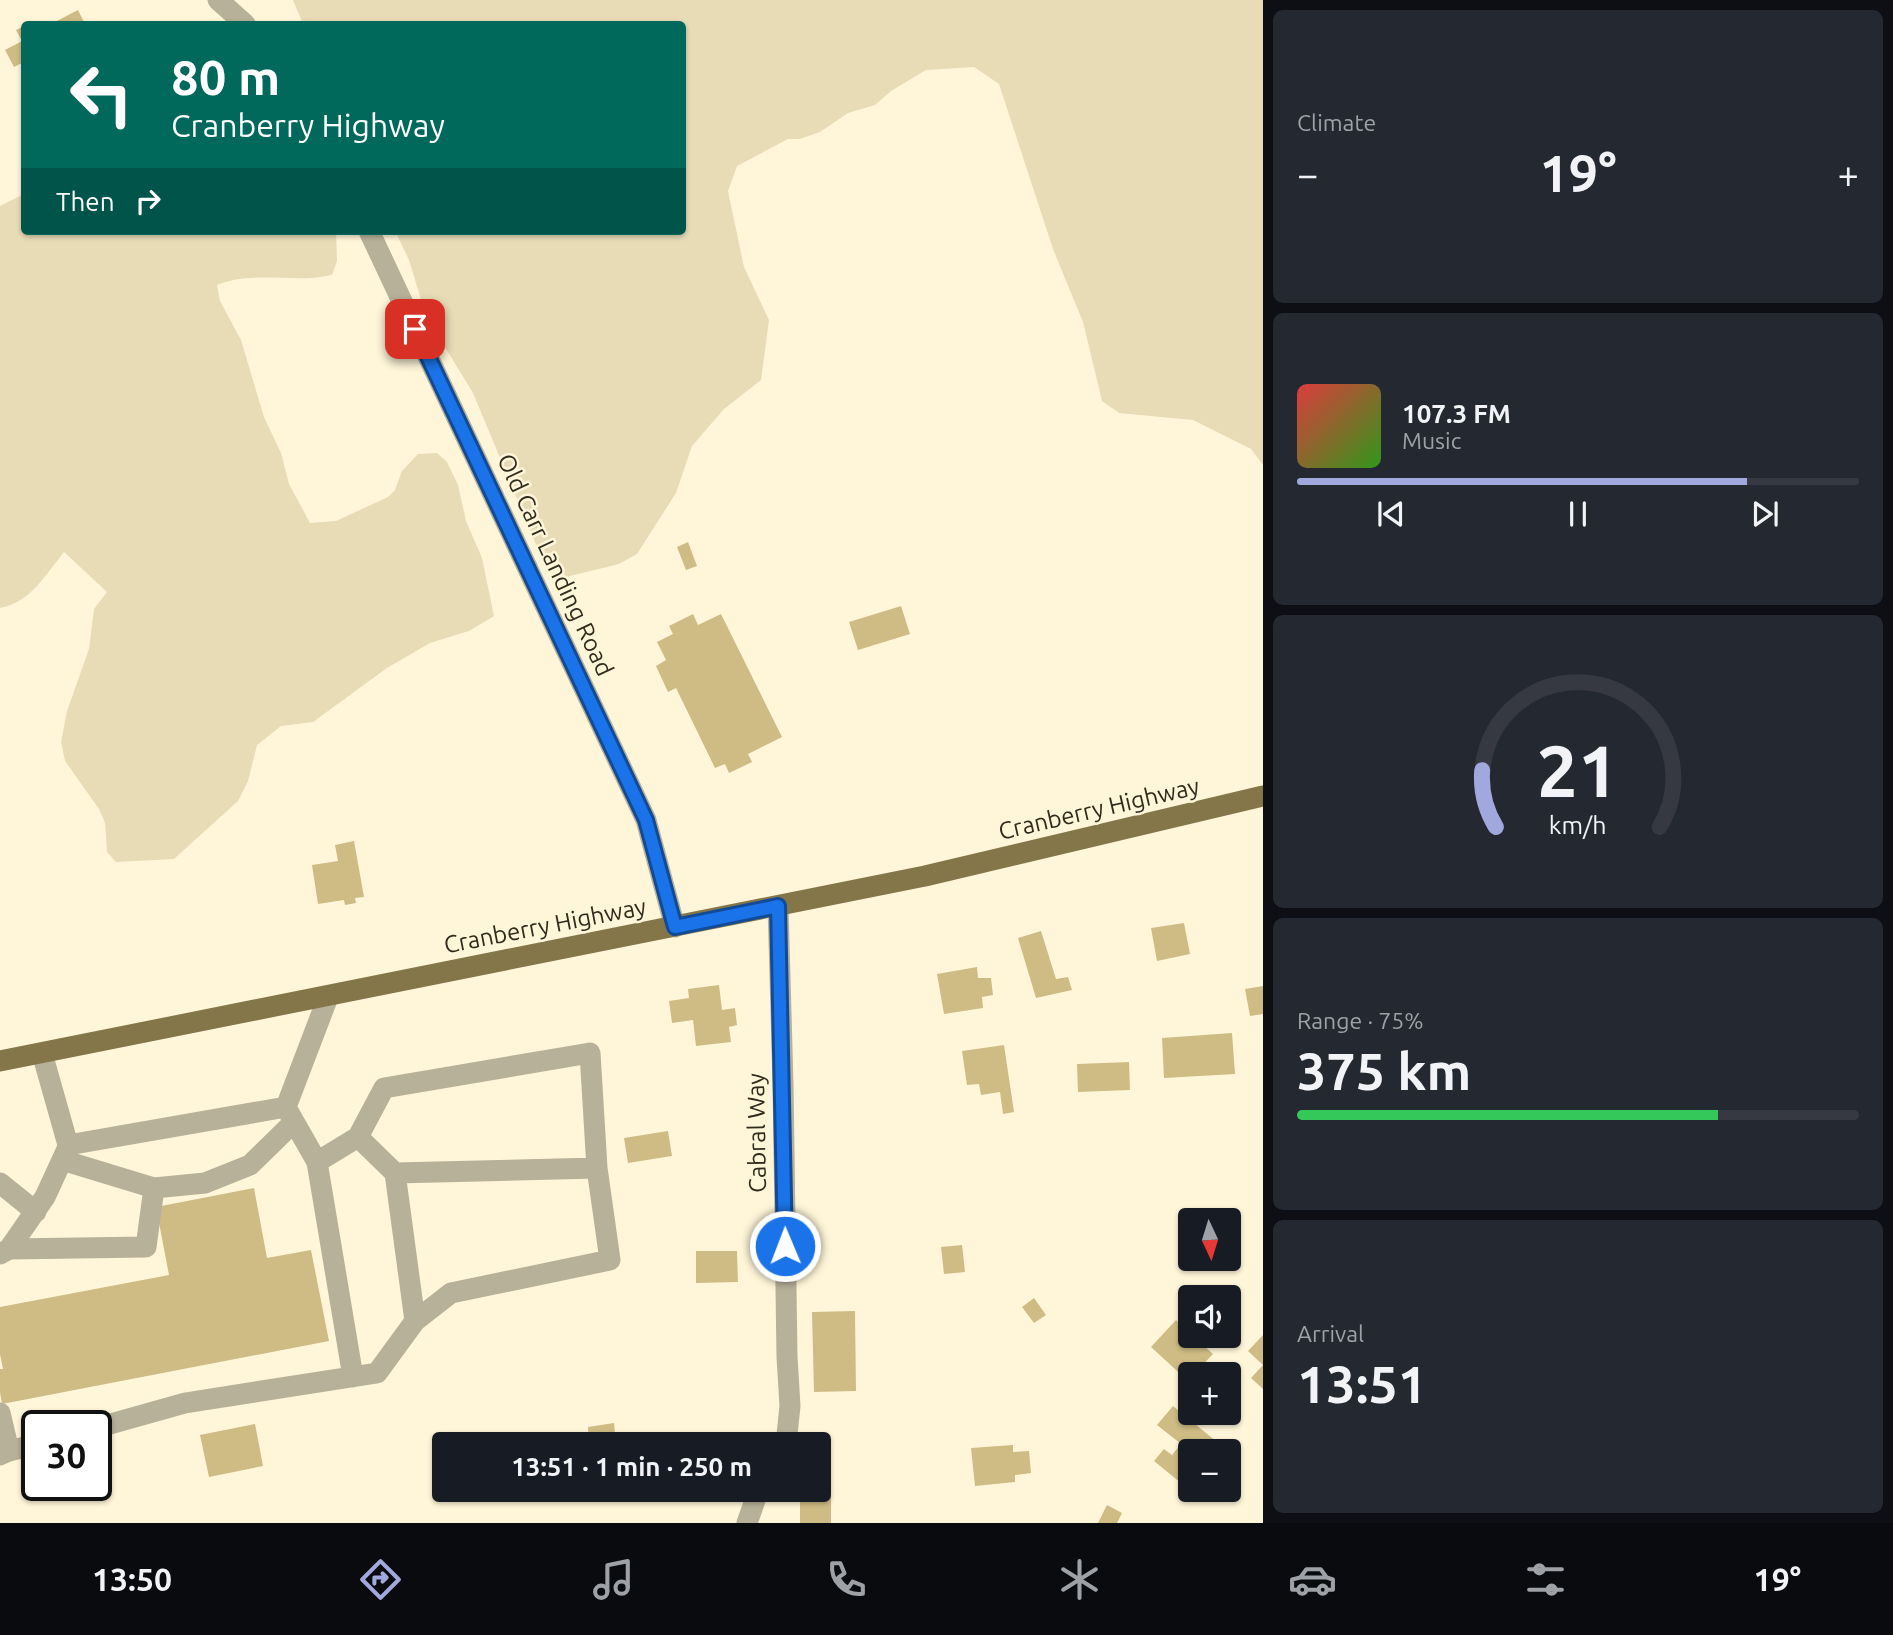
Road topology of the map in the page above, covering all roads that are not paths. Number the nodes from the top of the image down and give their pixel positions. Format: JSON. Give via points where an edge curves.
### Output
{"nodes":[{"id":1,"x":218,"y":0,"type":"edge"},
{"id":2,"x":242,"y":21,"type":"edge"},
{"id":3,"x":371,"y":235,"type":"edge"},
{"id":4,"x":1263,"y":796,"type":"edge"},
{"id":5,"x":778,"y":906,"type":"junction"},
{"id":6,"x":675,"y":927,"type":"junction"},
{"id":7,"x":328,"y":997,"type":"junction"},
{"id":8,"x":42,"y":1053,"type":"junction"},
{"id":9,"x":0,"y":1061,"type":"edge"},
{"id":10,"x":290,"y":1115,"type":"junction"},
{"id":11,"x":358,"y":1137,"type":"junction"},
{"id":12,"x":65,"y":1152,"type":"junction"},
{"id":13,"x":317,"y":1161,"type":"junction"},
{"id":14,"x":597,"y":1168,"type":"junction"},
{"id":15,"x":395,"y":1173,"type":"junction"},
{"id":16,"x":0,"y":1183,"type":"edge"},
{"id":17,"x":153,"y":1188,"type":"junction"},
{"id":18,"x":36,"y":1212,"type":"junction"},
{"id":19,"x":5,"y":1252,"type":"edge"},
{"id":20,"x":415,"y":1321,"type":"junction"},
{"id":21,"x":353,"y":1377,"type":"junction"},
{"id":22,"x":0,"y":1413,"type":"edge"},
{"id":23,"x":112,"y":1423,"type":"edge"},
{"id":24,"x":787,"y":1432,"type":"edge"},
{"id":25,"x":5,"y":1453,"type":"edge"},
{"id":26,"x":754,"y":1502,"type":"edge"},
{"id":27,"x":747,"y":1523,"type":"edge"}],
"edges":[{"from":1,"to":2,"type":"street"},
{"from":3,"to":6,"type":"street","name":"Old Carr Landing Road","via":[[646,820]]},
{"from":4,"to":5,"type":"main road","name":"Cranberry Highway","via":[[925,877]]},
{"from":5,"to":6,"type":"main road","name":"Cranberry Highway"},
{"from":5,"to":24,"type":"street","name":"Cabral Way"},
{"from":6,"to":7,"type":"main road","name":"Cranberry Highway"},
{"from":7,"to":8,"type":"main road","name":"Cranberry Highway"},
{"from":7,"to":10,"type":"street"},
{"from":8,"to":9,"type":"main road","name":"Cranberry Highway"},
{"from":8,"to":12,"type":"street"},
{"from":10,"to":12,"type":"street"},
{"from":10,"to":13,"type":"street"},
{"from":10,"to":17,"type":"street","via":[[250,1165],[205,1182]]},
{"from":11,"to":13,"type":"street"},
{"from":11,"to":14,"type":"street","via":[[384,1088],[590,1053]]},
{"from":11,"to":15,"type":"street"},
{"from":12,"to":17,"type":"street"},
{"from":12,"to":18,"type":"street"},
{"from":13,"to":21,"type":"street"},
{"from":14,"to":15,"type":"street"},
{"from":14,"to":20,"type":"street","via":[[610,1260],[451,1293]]},
{"from":15,"to":20,"type":"street"},
{"from":16,"to":18,"type":"street"},
{"from":17,"to":19,"type":"street","via":[[146,1247]]},
{"from":18,"to":19,"type":"street"},
{"from":20,"to":21,"type":"street","via":[[377,1373]]},
{"from":21,"to":23,"type":"street","via":[[185,1403]]},
{"from":22,"to":25,"type":"street"},
{"from":26,"to":27,"type":"street"}]}
